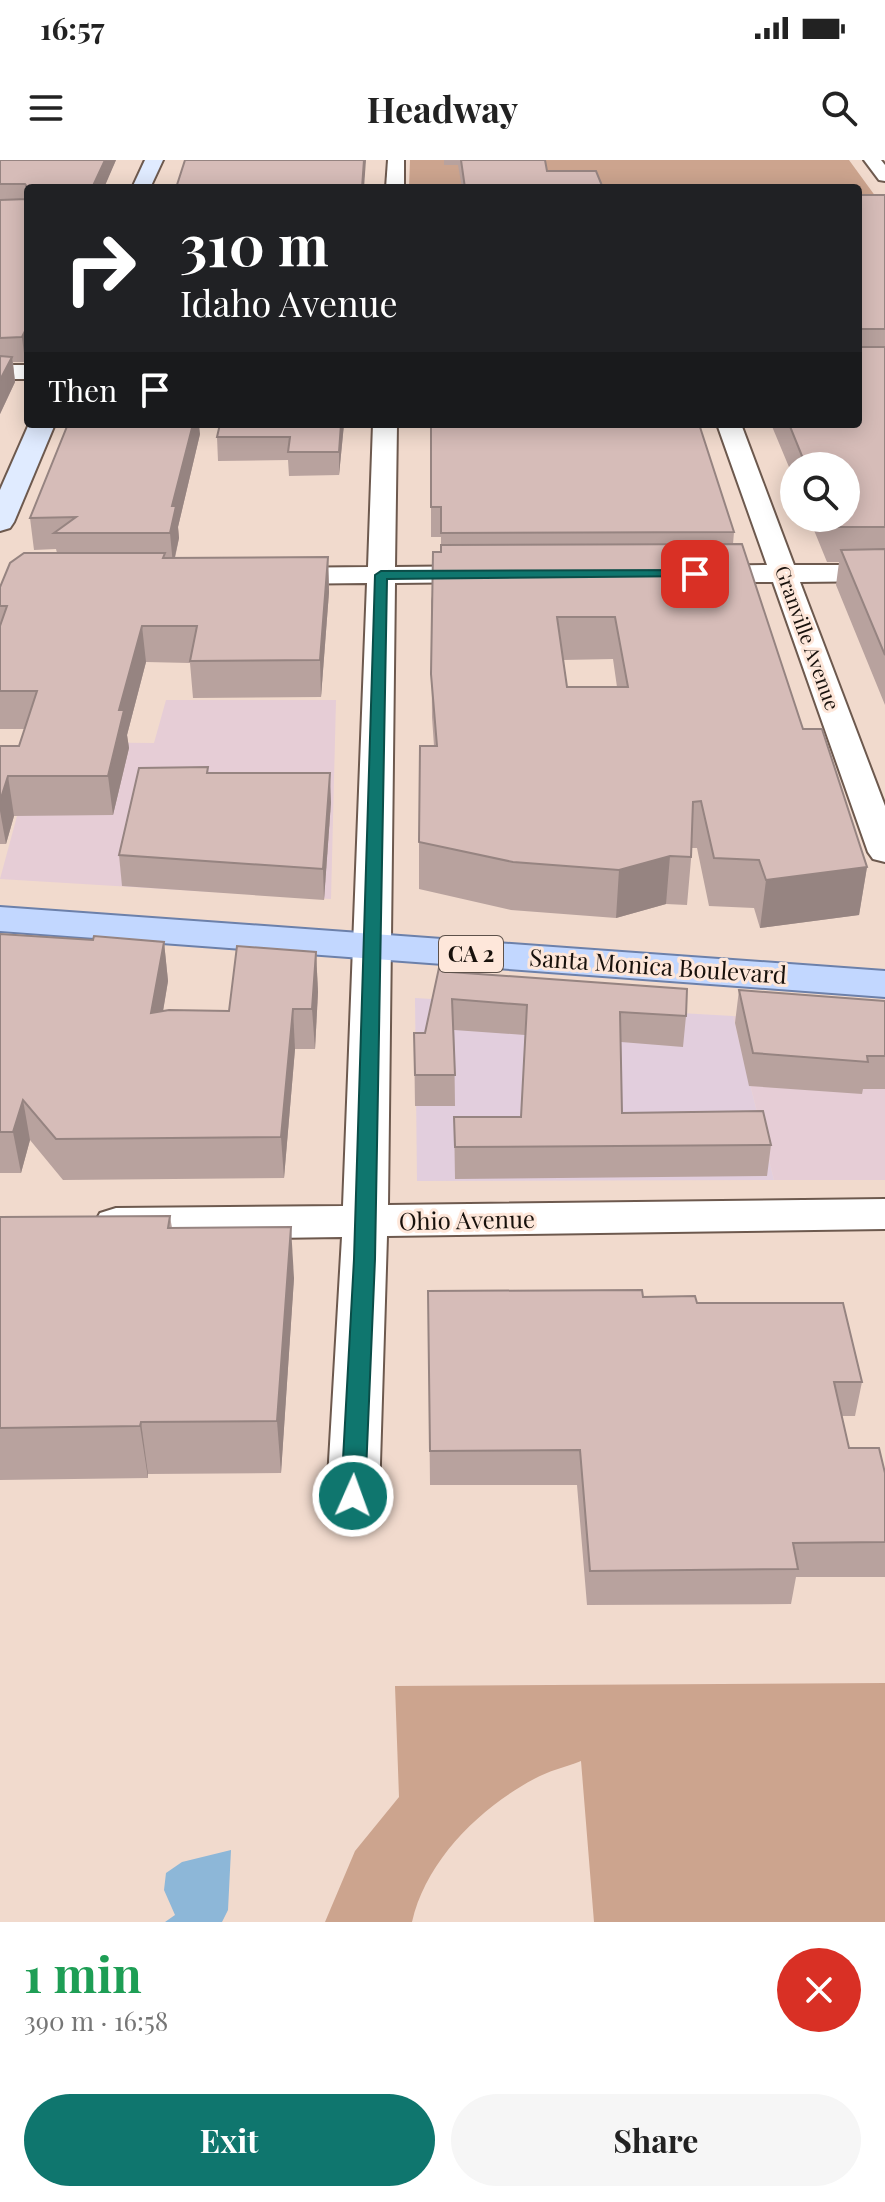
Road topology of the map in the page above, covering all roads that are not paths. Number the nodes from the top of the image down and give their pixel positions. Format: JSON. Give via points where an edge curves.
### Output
{"nodes":[{"id":1,"x":154,"y":160,"type":"edge"},
{"id":2,"x":396,"y":160,"type":"edge"},
{"id":3,"x":872,"y":160,"type":"edge"},
{"id":4,"x":885,"y":176,"type":"edge"},
{"id":5,"x":143,"y":184,"type":"edge"},
{"id":6,"x":395,"y":184,"type":"edge"},
{"id":7,"x":0,"y":372,"type":"edge"},
{"id":8,"x":24,"y":372,"type":"edge"},
{"id":9,"x":40,"y":428,"type":"edge"},
{"id":10,"x":385,"y":428,"type":"edge"},
{"id":11,"x":730,"y":428,"type":"edge"},
{"id":12,"x":0,"y":522,"type":"edge"},
{"id":13,"x":783,"y":573,"type":"junction"},
{"id":14,"x":885,"y":573,"type":"edge"},
{"id":15,"x":518,"y":574,"type":"edge"},
{"id":16,"x":674,"y":574,"type":"edge"},
{"id":17,"x":381,"y":575,"type":"junction"},
{"id":18,"x":250,"y":576,"type":"edge"},
{"id":19,"x":885,"y":852,"type":"edge"},
{"id":20,"x":0,"y":919,"type":"edge"},
{"id":21,"x":370,"y":947,"type":"junction"},
{"id":22,"x":885,"y":984,"type":"edge"},
{"id":23,"x":885,"y":1214,"type":"edge"},
{"id":24,"x":364,"y":1222,"type":"junction"},
{"id":25,"x":82,"y":1224,"type":"edge"},
{"id":26,"x":353,"y":1496,"type":"dead end"}],
"edges":[{"from":1,"to":5,"type":"street"},
{"from":2,"to":6,"type":"street"},
{"from":3,"to":4,"type":"street"},
{"from":7,"to":8,"type":"street"},
{"from":9,"to":12,"type":"street"},
{"from":10,"to":17,"type":"street"},
{"from":11,"to":13,"type":"street","name":"Granville Avenue"},
{"from":13,"to":14,"type":"street"},
{"from":13,"to":16,"type":"street"},
{"from":13,"to":19,"type":"street","name":"Granville Avenue"},
{"from":15,"to":17,"type":"street"},
{"from":17,"to":18,"type":"street"},
{"from":17,"to":21,"type":"street"},
{"from":20,"to":21,"type":"main road","name":"Santa Monica Boulevard","number":"CA 2"},
{"from":21,"to":22,"type":"main road","name":"Santa Monica Boulevard","number":"CA 2"},
{"from":21,"to":24,"type":"street"},
{"from":23,"to":24,"type":"street","name":"Ohio Avenue"},
{"from":24,"to":25,"type":"street","name":"Ohio Avenue"},
{"from":24,"to":26,"type":"street"}]}
